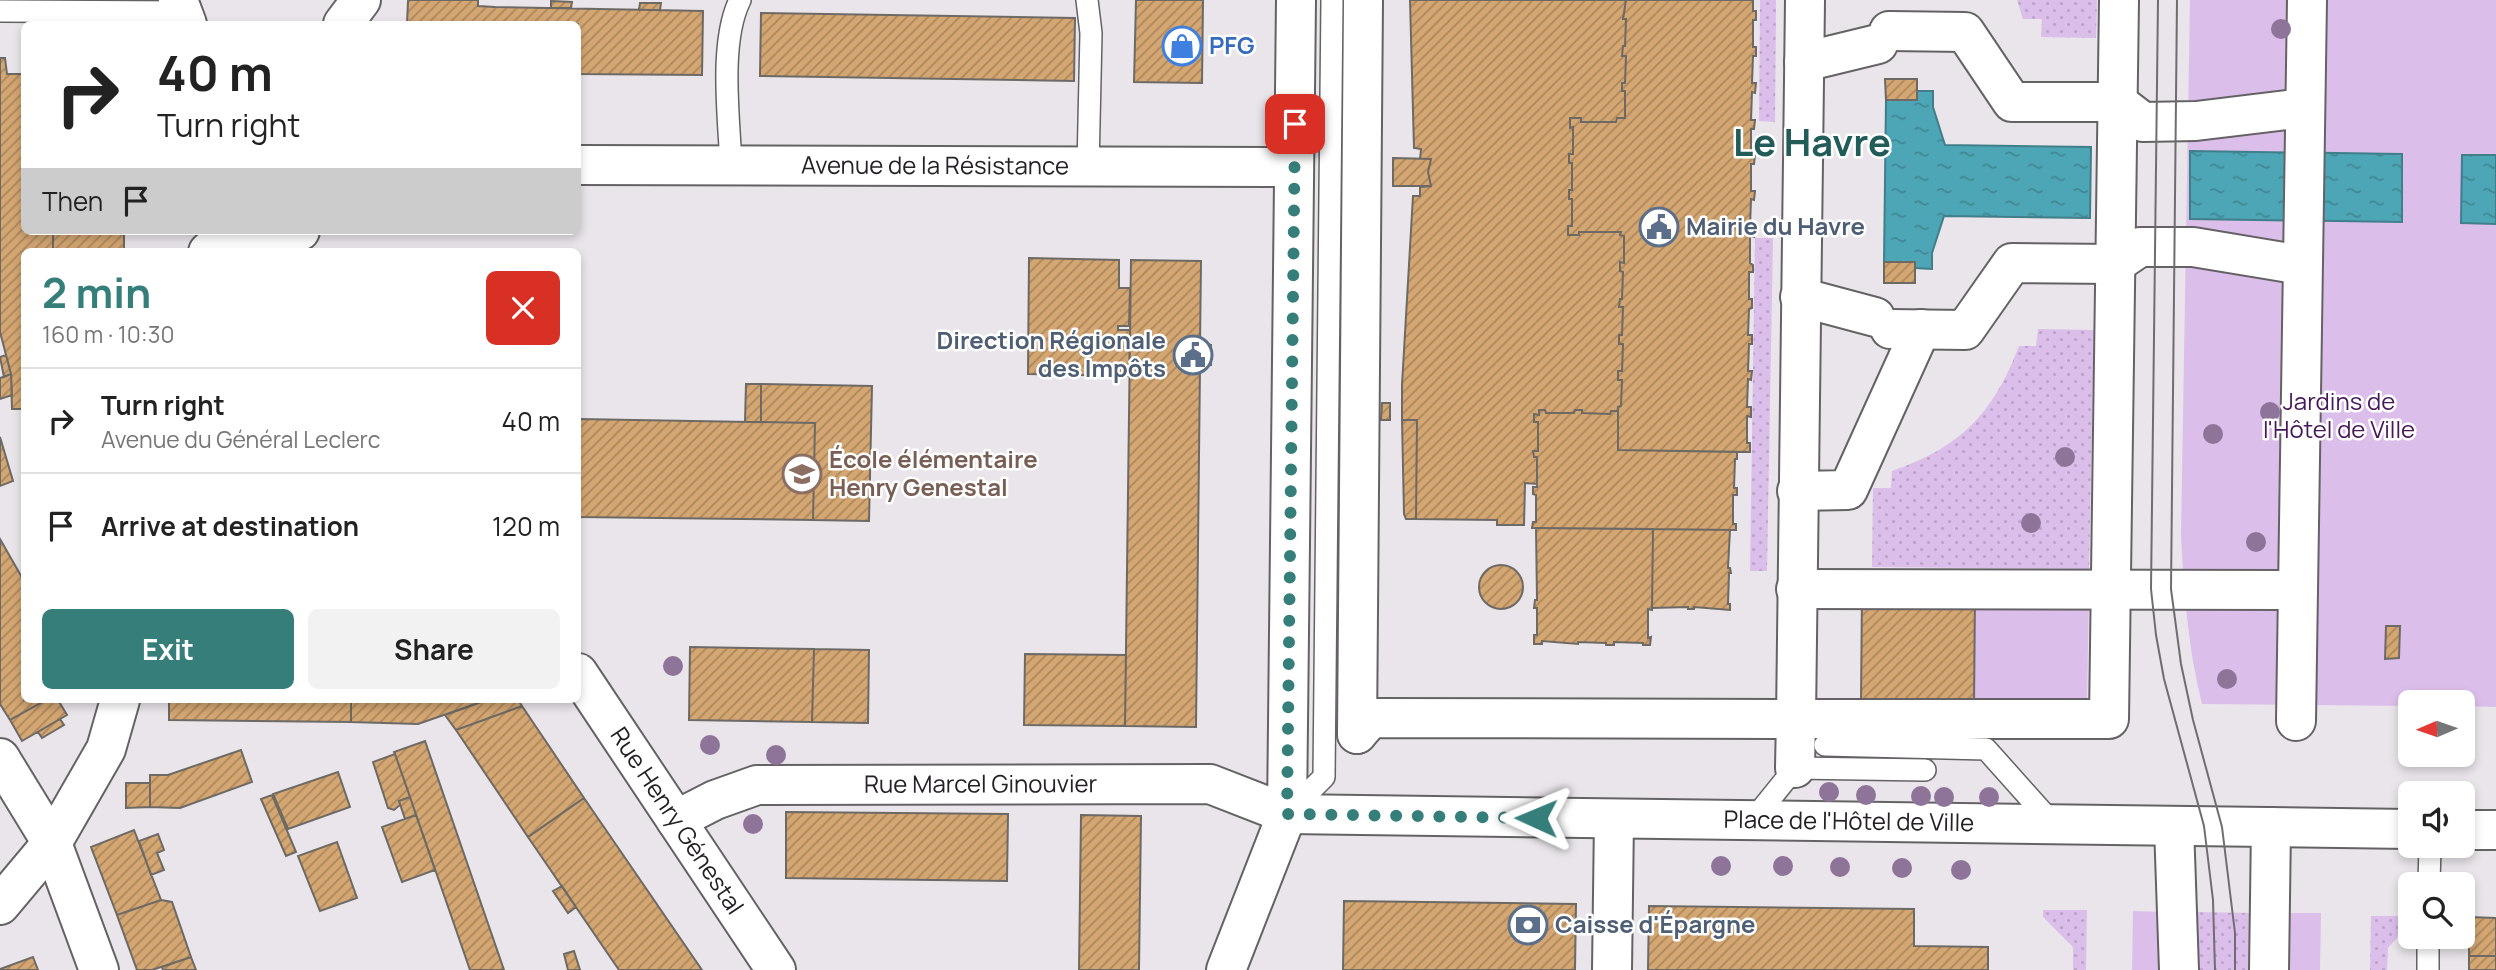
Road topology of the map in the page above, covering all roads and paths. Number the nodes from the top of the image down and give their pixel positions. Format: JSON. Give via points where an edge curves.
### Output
{"nodes":[{"id":1,"x":361,"y":0,"type":"edge"},
{"id":2,"x":740,"y":0,"type":"edge"},
{"id":3,"x":1087,"y":0,"type":"edge"},
{"id":4,"x":1296,"y":0,"type":"edge"},
{"id":5,"x":1332,"y":0,"type":"edge"},
{"id":6,"x":1363,"y":0,"type":"edge"},
{"id":7,"x":1805,"y":0,"type":"edge"},
{"id":8,"x":2119,"y":0,"type":"edge"},
{"id":9,"x":2307,"y":0,"type":"edge"},
{"id":10,"x":0,"y":10,"type":"edge"},
{"id":11,"x":183,"y":12,"type":"edge"},
{"id":12,"x":345,"y":21,"type":"edge"},
{"id":13,"x":1898,"y":26,"type":"edge"},
{"id":14,"x":1804,"y":62,"type":"junction"},
{"id":15,"x":2117,"y":102,"type":"junction"},
{"id":16,"x":2304,"y":107,"type":"junction"},
{"id":17,"x":581,"y":164,"type":"edge"},
{"id":18,"x":731,"y":166,"type":"junction"},
{"id":19,"x":1088,"y":167,"type":"junction"},
{"id":20,"x":1294,"y":167,"type":"junction"},
{"id":21,"x":221,"y":239,"type":"edge"},
{"id":22,"x":295,"y":240,"type":"edge"},
{"id":23,"x":2115,"y":264,"type":"junction"},
{"id":24,"x":2302,"y":265,"type":"junction"},
{"id":25,"x":1800,"y":297,"type":"junction"},
{"id":26,"x":1895,"y":325,"type":"junction"},
{"id":27,"x":1797,"y":491,"type":"junction"},
{"id":28,"x":2111,"y":587,"type":"junction"},
{"id":29,"x":1796,"y":589,"type":"junction"},
{"id":30,"x":2298,"y":590,"type":"junction"},
{"id":31,"x":581,"y":678,"type":"edge"},
{"id":32,"x":119,"y":703,"type":"edge"},
{"id":33,"x":1796,"y":719,"type":"junction"},
{"id":34,"x":2295,"y":721,"type":"dead end"},
{"id":35,"x":1825,"y":745,"type":"dead end"},
{"id":36,"x":0,"y":758,"type":"edge"},
{"id":37,"x":1795,"y":768,"type":"junction"},
{"id":38,"x":1925,"y":770,"type":"dead end"},
{"id":39,"x":1287,"y":814,"type":"junction"},
{"id":40,"x":1614,"y":819,"type":"junction"},
{"id":41,"x":676,"y":820,"type":"junction"},
{"id":42,"x":1753,"y":820,"type":"junction"},
{"id":43,"x":2054,"y":825,"type":"junction"},
{"id":44,"x":2174,"y":826,"type":"junction"},
{"id":45,"x":2271,"y":827,"type":"junction"},
{"id":46,"x":2398,"y":829,"type":"edge"},
{"id":47,"x":2475,"y":830,"type":"edge"},
{"id":48,"x":2496,"y":830,"type":"edge"},
{"id":49,"x":52,"y":843,"type":"junction"},
{"id":50,"x":0,"y":905,"type":"edge"},
{"id":51,"x":2428,"y":949,"type":"edge"},
{"id":52,"x":99,"y":970,"type":"edge"},
{"id":53,"x":776,"y":970,"type":"edge"},
{"id":54,"x":1226,"y":970,"type":"edge"},
{"id":55,"x":1612,"y":970,"type":"edge"},
{"id":56,"x":2179,"y":970,"type":"edge"},
{"id":57,"x":2269,"y":970,"type":"edge"},
{"id":58,"x":2428,"y":970,"type":"edge"}],
"edges":[{"from":1,"to":12,"type":"street"},
{"from":2,"to":18,"type":"lane","via":[[731,18],[728,63]]},
{"from":3,"to":19,"type":"lane","via":[[1091,33]]},
{"from":4,"to":20,"type":"street"},
{"from":5,"to":39,"type":"lane","via":[[1324,777]]},
{"from":6,"to":33,"type":"street","via":[[1357,734],[1371,718]]},
{"from":7,"to":14,"type":"street"},
{"from":8,"to":15,"type":"street"},
{"from":9,"to":16,"type":"street"},
{"from":10,"to":11,"type":"lane"},
{"from":13,"to":14,"type":"street"},
{"from":13,"to":15,"type":"street","via":[[1965,32],[2012,102]]},
{"from":14,"to":25,"type":"street"},
{"from":15,"to":16,"type":"street","via":[[2143,122],[2196,121]]},
{"from":15,"to":23,"type":"street"},
{"from":16,"to":24,"type":"street"},
{"from":17,"to":18,"type":"street","name":"Avenue de la Résistance"},
{"from":18,"to":19,"type":"street","name":"Avenue de la Résistance"},
{"from":19,"to":20,"type":"street","name":"Avenue de la Résistance"},
{"from":20,"to":39,"type":"street"},
{"from":21,"to":22,"type":"street"},
{"from":23,"to":24,"type":"street","via":[[2140,247],[2193,247]]},
{"from":23,"to":26,"type":"street","via":[[2012,263],[1965,330]]},
{"from":23,"to":28,"type":"street"},
{"from":24,"to":30,"type":"street"},
{"from":25,"to":26,"type":"street"},
{"from":25,"to":27,"type":"street"},
{"from":26,"to":27,"type":"street","via":[[1848,490]]},
{"from":27,"to":29,"type":"street"},
{"from":28,"to":29,"type":"street"},
{"from":28,"to":30,"type":"street"},
{"from":28,"to":33,"type":"street","via":[[2109,719]]},
{"from":29,"to":33,"type":"street"},
{"from":30,"to":34,"type":"street"},
{"from":31,"to":41,"type":"street","name":"Rue Henry Génestal"},
{"from":32,"to":49,"type":"street","via":[[106,749]]},
{"from":33,"to":37,"type":"street"},
{"from":35,"to":43,"type":"lane","via":[[1986,749]]},
{"from":36,"to":49,"type":"street"},
{"from":37,"to":38,"type":"lane"},
{"from":37,"to":42,"type":"lane"},
{"from":39,"to":40,"type":"street","name":"Place de l'Hôtel de Ville"},
{"from":39,"to":41,"type":"street","name":"Rue Marcel Ginouvier","via":[[1210,784],[757,785]]},
{"from":39,"to":54,"type":"street"},
{"from":40,"to":42,"type":"street","name":"Place de l'Hôtel de Ville"},
{"from":40,"to":55,"type":"street"},
{"from":41,"to":53,"type":"street","name":"Rue Henry Génestal"},
{"from":42,"to":43,"type":"street","name":"Place de l'Hôtel de Ville"},
{"from":43,"to":44,"type":"street","name":"Place de l'Hôtel de Ville"},
{"from":44,"to":45,"type":"street","name":"Place de l'Hôtel de Ville"},
{"from":44,"to":56,"type":"street"},
{"from":45,"to":46,"type":"street","name":"Place de l'Hôtel de Ville"},
{"from":45,"to":57,"type":"street"},
{"from":47,"to":48,"type":"street"},
{"from":49,"to":50,"type":"street"},
{"from":49,"to":52,"type":"street"},
{"from":51,"to":58,"type":"lane"}]}
